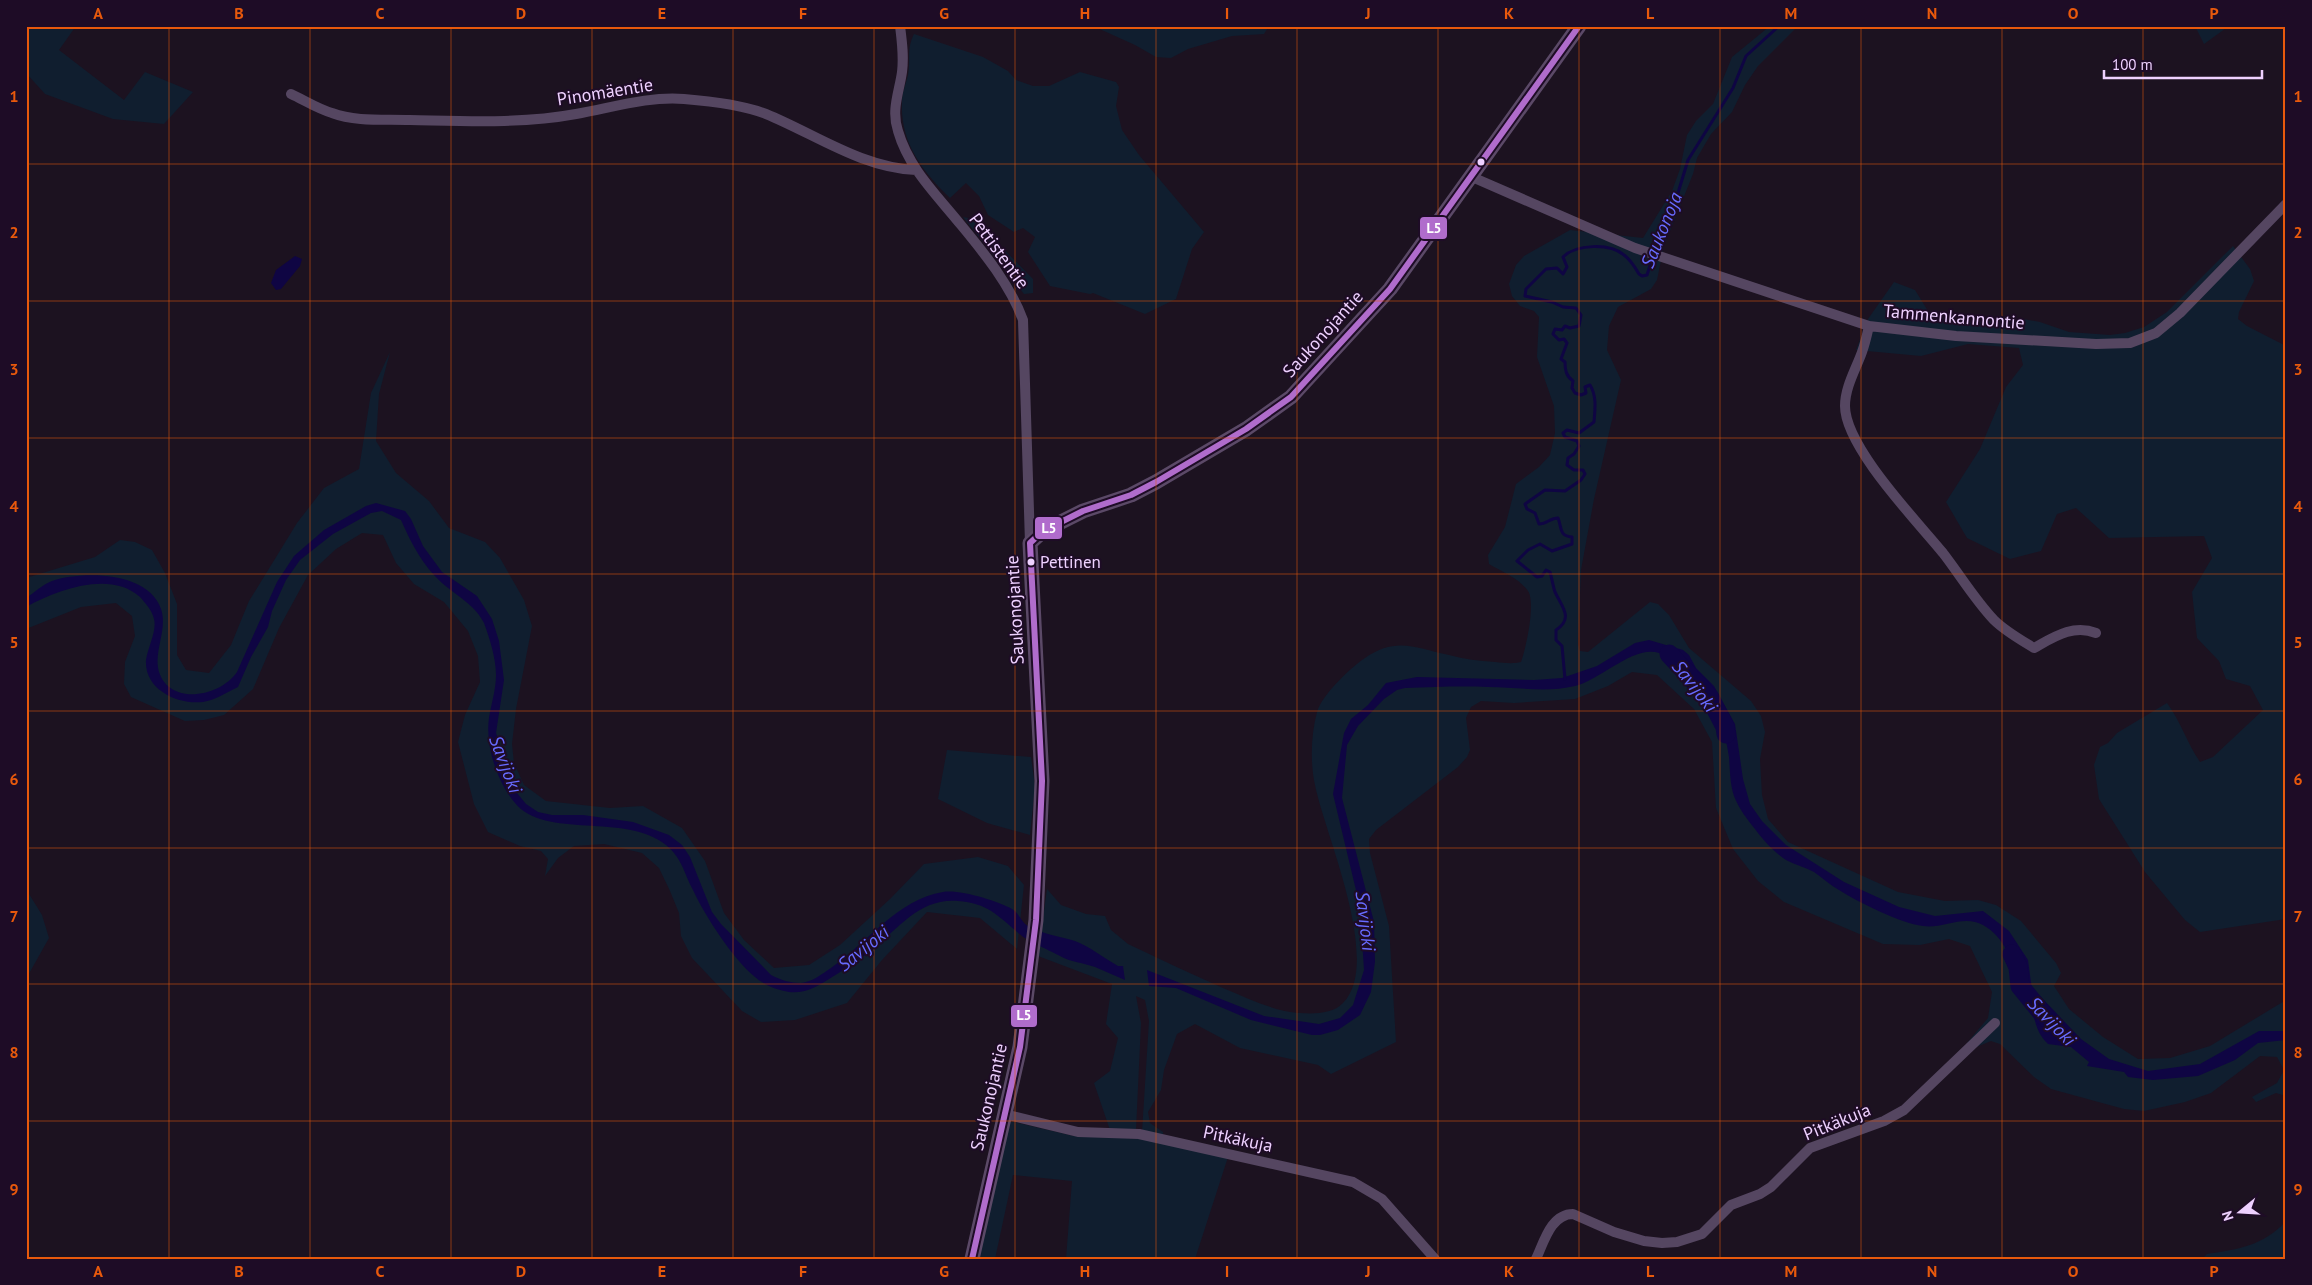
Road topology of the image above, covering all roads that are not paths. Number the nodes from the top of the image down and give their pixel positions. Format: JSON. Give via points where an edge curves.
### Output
{"nodes":[{"id":1,"x":900,"y":26,"type":"edge"},
{"id":2,"x":1579,"y":26,"type":"edge"},
{"id":3,"x":291,"y":94,"type":"dead end"},
{"id":4,"x":916,"y":170,"type":"junction"},
{"id":5,"x":1472,"y":177,"type":"junction"},
{"id":6,"x":2286,"y":204,"type":"edge"},
{"id":7,"x":1870,"y":326,"type":"junction"},
{"id":8,"x":1030,"y":543,"type":"junction"},
{"id":9,"x":2096,"y":633,"type":"dead end"},
{"id":10,"x":1995,"y":1023,"type":"dead end"},
{"id":11,"x":1004,"y":1114,"type":"junction"},
{"id":12,"x":972,"y":1259,"type":"edge"},
{"id":13,"x":1435,"y":1259,"type":"edge"},
{"id":14,"x":1536,"y":1259,"type":"edge"}],
"edges":[{"from":1,"to":4,"type":"street","name":"Pettistentie","via":[[904,52],[894,117],[898,134]]},
{"from":2,"to":5,"type":"street","name":"Saukonojantie"},
{"from":3,"to":4,"type":"street","name":"Pinomäentie","via":[[332,114],[367,119],[476,121],[575,115],[658,99],[682,98],[764,113],[876,164],[897,170]]},
{"from":4,"to":8,"type":"street","name":"Pettistentie","via":[[998,273],[1023,320]]},
{"from":5,"to":7,"type":"street","name":"Tammenkannontie","via":[[1646,252]]},
{"from":5,"to":8,"type":"street","name":"Saukonojantie","via":[[1390,289],[1291,397],[1246,429],[1156,482],[1131,495],[1083,511],[1043,531]]},
{"from":6,"to":7,"type":"street","name":"Tammenkannontie","via":[[2180,313],[2156,333],[2130,343],[1975,337]]},
{"from":7,"to":9,"type":"street","via":[[1844,407],[1855,437],[1874,469],[1983,607],[2011,633],[2034,648],[2066,632],[2084,628]]},
{"from":8,"to":11,"type":"street","name":"Saukonojantie","via":[[1042,781],[1036,920],[1020,1047]]},
{"from":10,"to":14,"type":"street","name":"Pitkäkuja","via":[[1904,1110],[1884,1121],[1810,1148],[1772,1186],[1731,1205],[1702,1234],[1677,1242],[1644,1241],[1567,1214],[1553,1223]]},
{"from":11,"to":12,"type":"street","name":"Saukonojantie"},
{"from":11,"to":13,"type":"street","name":"Pitkäkuja","via":[[1078,1132],[1138,1134],[1353,1182],[1382,1199]]}]}
